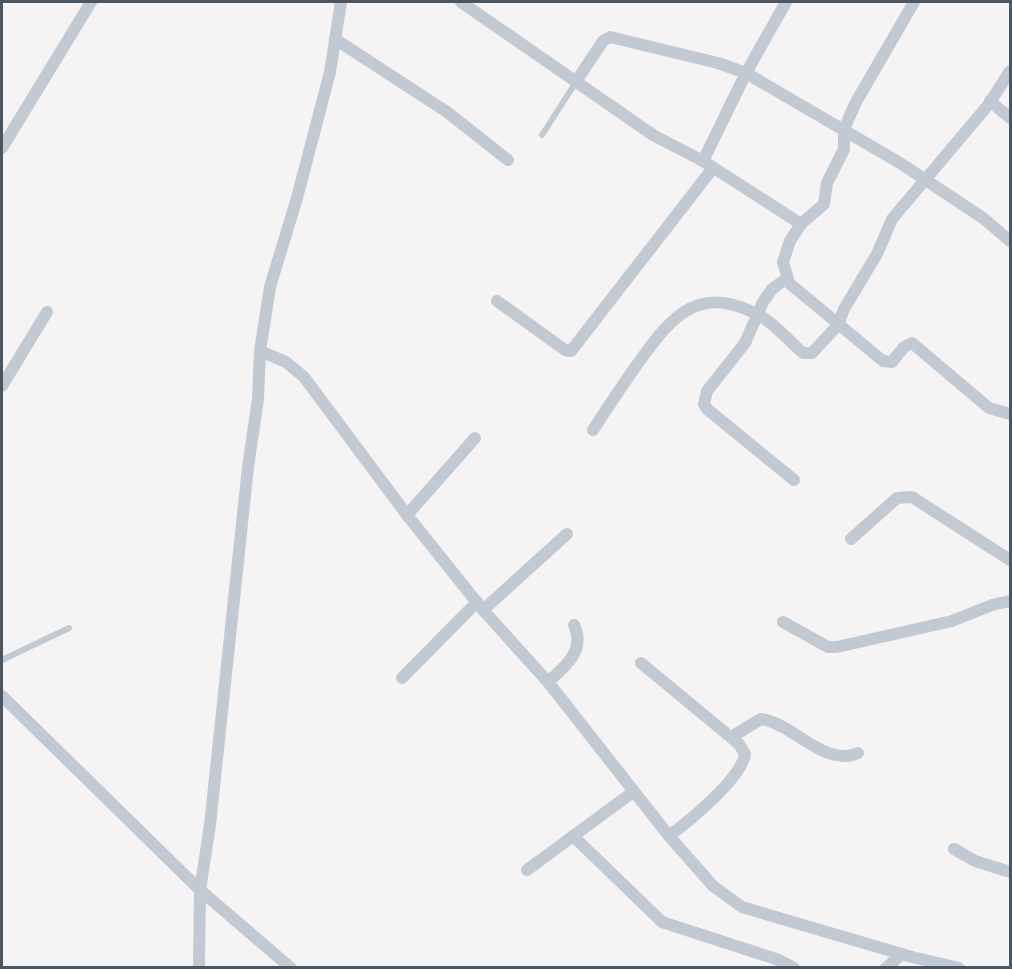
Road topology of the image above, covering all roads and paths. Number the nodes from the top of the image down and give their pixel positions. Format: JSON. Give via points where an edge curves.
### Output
{"nodes":[{"id":1,"x":91,"y":2,"type":"edge"},
{"id":2,"x":341,"y":2,"type":"edge"},
{"id":3,"x":461,"y":2,"type":"edge"},
{"id":4,"x":786,"y":2,"type":"edge"},
{"id":5,"x":914,"y":2,"type":"edge"},
{"id":6,"x":335,"y":39,"type":"junction"},
{"id":7,"x":1011,"y":71,"type":"edge"},
{"id":8,"x":746,"y":73,"type":"junction"},
{"id":9,"x":577,"y":80,"type":"junction"},
{"id":10,"x":990,"y":101,"type":"junction"},
{"id":11,"x":1011,"y":118,"type":"edge"},
{"id":12,"x":844,"y":129,"type":"junction"},
{"id":13,"x":543,"y":135,"type":"dead end"},
{"id":14,"x":2,"y":148,"type":"edge"},
{"id":15,"x":508,"y":160,"type":"dead end"},
{"id":16,"x":708,"y":165,"type":"junction"},
{"id":17,"x":925,"y":179,"type":"junction"},
{"id":18,"x":801,"y":224,"type":"junction"},
{"id":19,"x":1011,"y":241,"type":"edge"},
{"id":20,"x":787,"y":278,"type":"junction"},
{"id":21,"x":496,"y":301,"type":"dead end"},
{"id":22,"x":46,"y":312,"type":"dead end"},
{"id":23,"x":757,"y":314,"type":"junction"},
{"id":24,"x":838,"y":325,"type":"junction"},
{"id":25,"x":260,"y":351,"type":"junction"},
{"id":26,"x":2,"y":386,"type":"edge"},
{"id":27,"x":1011,"y":414,"type":"edge"},
{"id":28,"x":593,"y":430,"type":"dead end"},
{"id":29,"x":475,"y":438,"type":"dead end"},
{"id":30,"x":794,"y":480,"type":"dead end"},
{"id":31,"x":407,"y":515,"type":"junction"},
{"id":32,"x":567,"y":534,"type":"dead end"},
{"id":33,"x":851,"y":539,"type":"dead end"},
{"id":34,"x":1011,"y":560,"type":"edge"},
{"id":35,"x":1011,"y":601,"type":"edge"},
{"id":36,"x":480,"y":606,"type":"junction"},
{"id":37,"x":783,"y":621,"type":"dead end"},
{"id":38,"x":574,"y":625,"type":"dead end"},
{"id":39,"x":69,"y":627,"type":"dead end"},
{"id":40,"x":2,"y":660,"type":"edge"},
{"id":41,"x":641,"y":663,"type":"dead end"},
{"id":42,"x":402,"y":678,"type":"dead end"},
{"id":43,"x":548,"y":682,"type":"junction"},
{"id":44,"x":2,"y":696,"type":"edge"},
{"id":45,"x":731,"y":737,"type":"junction"},
{"id":46,"x":858,"y":753,"type":"dead end"},
{"id":47,"x":633,"y":792,"type":"junction"},
{"id":48,"x":573,"y":836,"type":"junction"},
{"id":49,"x":669,"y":836,"type":"junction"},
{"id":50,"x":954,"y":849,"type":"dead end"},
{"id":51,"x":527,"y":870,"type":"dead end"},
{"id":52,"x":1011,"y":872,"type":"edge"},
{"id":53,"x":200,"y":890,"type":"junction"},
{"id":54,"x":902,"y":954,"type":"junction"},
{"id":55,"x":199,"y":968,"type":"edge"},
{"id":56,"x":291,"y":968,"type":"edge"},
{"id":57,"x":794,"y":968,"type":"edge"},
{"id":58,"x":886,"y":968,"type":"edge"},
{"id":59,"x":959,"y":968,"type":"edge"}],
"edges":[{"from":1,"to":14,"type":"street"},
{"from":2,"to":6,"type":"street"},
{"from":3,"to":9,"type":"street"},
{"from":4,"to":8,"type":"street"},
{"from":5,"to":12,"type":"street"},
{"from":6,"to":15,"type":"street","via":[[447,112]]},
{"from":6,"to":25,"type":"street","via":[[297,198],[270,287]]},
{"from":7,"to":10,"type":"street"},
{"from":8,"to":9,"type":"street","via":[[610,37],[603,41]]},
{"from":8,"to":12,"type":"street"},
{"from":8,"to":16,"type":"street"},
{"from":9,"to":13,"type":"lane"},
{"from":9,"to":16,"type":"street","via":[[653,135]]},
{"from":10,"to":11,"type":"street"},
{"from":10,"to":17,"type":"street"},
{"from":12,"to":17,"type":"street"},
{"from":12,"to":18,"type":"street","via":[[844,149],[827,183],[824,204]]},
{"from":16,"to":18,"type":"street"},
{"from":16,"to":21,"type":"street","via":[[572,351],[567,352]]},
{"from":17,"to":19,"type":"street"},
{"from":17,"to":24,"type":"street","via":[[892,219]]},
{"from":18,"to":20,"type":"street","via":[[785,256]]},
{"from":20,"to":23,"type":"street","via":[[772,289]]},
{"from":20,"to":24,"type":"street"},
{"from":22,"to":26,"type":"street"},
{"from":23,"to":24,"type":"street","via":[[808,355]]},
{"from":23,"to":28,"type":"street","via":[[718,303],[694,305],[685,310],[656,337]]},
{"from":23,"to":30,"type":"street","via":[[745,343],[707,391],[704,404]]},
{"from":24,"to":27,"type":"street","via":[[886,362],[892,362],[912,343],[989,408]]},
{"from":25,"to":31,"type":"street","via":[[286,362],[304,378]]},
{"from":25,"to":53,"type":"street","via":[[258,399]]},
{"from":29,"to":31,"type":"street"},
{"from":31,"to":36,"type":"street"},
{"from":32,"to":36,"type":"street"},
{"from":33,"to":34,"type":"street","via":[[897,498],[912,497]]},
{"from":35,"to":37,"type":"street","via":[[992,604],[952,621],[837,647],[828,647]]},
{"from":36,"to":42,"type":"street"},
{"from":36,"to":43,"type":"street"},
{"from":38,"to":43,"type":"street","via":[[579,638],[577,649]]},
{"from":39,"to":40,"type":"lane"},
{"from":41,"to":45,"type":"street"},
{"from":43,"to":47,"type":"street"},
{"from":44,"to":53,"type":"street"},
{"from":45,"to":46,"type":"street","via":[[761,719],[789,729],[824,751],[843,756]]},
{"from":45,"to":49,"type":"street","via":[[745,754],[738,770],[690,821]]},
{"from":47,"to":48,"type":"street"},
{"from":47,"to":49,"type":"street"},
{"from":48,"to":51,"type":"street"},
{"from":48,"to":57,"type":"street","via":[[662,922]]},
{"from":49,"to":54,"type":"street","via":[[713,886],[742,907]]},
{"from":50,"to":52,"type":"street","via":[[975,861]]},
{"from":53,"to":55,"type":"street"},
{"from":53,"to":56,"type":"street"},
{"from":54,"to":58,"type":"street"},
{"from":54,"to":59,"type":"street"}]}
